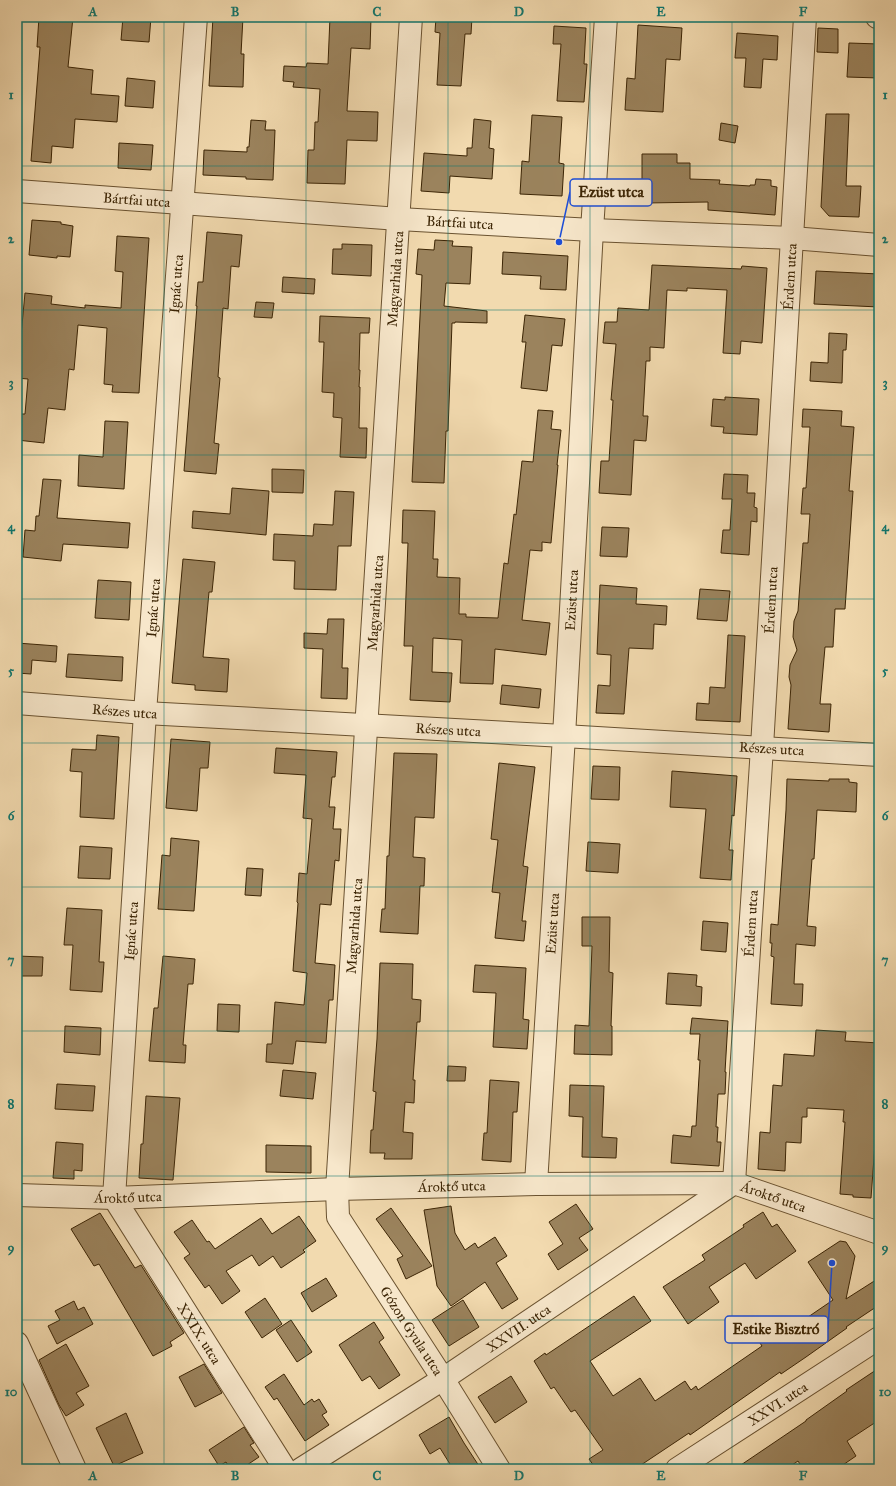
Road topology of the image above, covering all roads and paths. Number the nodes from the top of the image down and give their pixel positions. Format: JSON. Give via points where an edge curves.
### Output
{"nodes":[{"id":1,"x":196,"y":17,"type":"edge"},
{"id":2,"x":411,"y":17,"type":"edge"},
{"id":3,"x":606,"y":17,"type":"edge"},
{"id":4,"x":805,"y":17,"type":"edge"},
{"id":5,"x":17,"y":191,"type":"edge"},
{"id":6,"x":182,"y":203,"type":"junction"},
{"id":7,"x":399,"y":219,"type":"junction"},
{"id":8,"x":592,"y":230,"type":"junction"},
{"id":9,"x":792,"y":238,"type":"junction"},
{"id":10,"x":879,"y":245,"type":"edge"},
{"id":11,"x":17,"y":703,"type":"edge"},
{"id":12,"x":145,"y":713,"type":"junction"},
{"id":13,"x":367,"y":726,"type":"junction"},
{"id":14,"x":564,"y":736,"type":"junction"},
{"id":15,"x":762,"y":747,"type":"junction"},
{"id":16,"x":879,"y":755,"type":"edge"},
{"id":17,"x":536,"y":1184,"type":"junction"},
{"id":18,"x":734,"y":1184,"type":"junction"},
{"id":19,"x":337,"y":1188,"type":"junction"},
{"id":20,"x":17,"y":1195,"type":"edge"},
{"id":21,"x":114,"y":1198,"type":"junction"},
{"id":22,"x":879,"y":1233,"type":"edge"},
{"id":23,"x":879,"y":1338,"type":"edge"},
{"id":24,"x":17,"y":1343,"type":"edge"},
{"id":25,"x":442,"y":1379,"type":"junction"},
{"id":26,"x":75,"y":1469,"type":"edge"},
{"id":27,"x":285,"y":1469,"type":"edge"},
{"id":28,"x":301,"y":1469,"type":"edge"},
{"id":29,"x":499,"y":1469,"type":"edge"},
{"id":30,"x":677,"y":1469,"type":"edge"}],
"edges":[{"from":1,"to":6,"type":"street","name":"Ignác utca"},
{"from":2,"to":7,"type":"street","name":"Magyarhida utca"},
{"from":3,"to":8,"type":"street","name":"Ezüst utca"},
{"from":4,"to":9,"type":"street","name":"Érdem utca"},
{"from":5,"to":6,"type":"street","name":"Bártfai utca"},
{"from":6,"to":7,"type":"street","name":"Bártfai utca"},
{"from":6,"to":12,"type":"street","name":"Ignác utca"},
{"from":7,"to":8,"type":"street","name":"Bártfai utca"},
{"from":7,"to":13,"type":"street","name":"Magyarhida utca"},
{"from":8,"to":9,"type":"street","name":"Bártfai utca"},
{"from":8,"to":14,"type":"street","name":"Ezüst utca"},
{"from":9,"to":10,"type":"street","name":"Bártfai utca"},
{"from":9,"to":15,"type":"street","name":"Érdem utca"},
{"from":11,"to":12,"type":"street","name":"Részes utca"},
{"from":12,"to":13,"type":"street","name":"Részes utca"},
{"from":12,"to":21,"type":"street","name":"Ignác utca"},
{"from":13,"to":14,"type":"street","name":"Részes utca"},
{"from":13,"to":19,"type":"street","name":"Magyarhida utca"},
{"from":14,"to":15,"type":"street","name":"Részes utca"},
{"from":14,"to":17,"type":"street","name":"Ezüst utca"},
{"from":15,"to":16,"type":"street","name":"Részes utca"},
{"from":15,"to":18,"type":"street","name":"Érdem utca"},
{"from":17,"to":18,"type":"street","name":"Ároktő utca"},
{"from":17,"to":19,"type":"street","name":"Ároktő utca"},
{"from":18,"to":22,"type":"street","name":"Ároktő utca"},
{"from":18,"to":25,"type":"street","name":"XXVII. utca"},
{"from":19,"to":21,"type":"street","name":"Ároktő utca"},
{"from":19,"to":25,"type":"street","name":"Gózon Gyula utca","via":[[338,1217]]},
{"from":20,"to":21,"type":"street","name":"Ároktő utca"},
{"from":21,"to":27,"type":"street","name":"XXIX. utca"},
{"from":23,"to":30,"type":"street","name":"XXVI. utca"},
{"from":24,"to":26,"type":"street"},
{"from":25,"to":28,"type":"street","name":"XXVII. utca"},
{"from":25,"to":29,"type":"street","name":"Gózon Gyula utca"}]}
